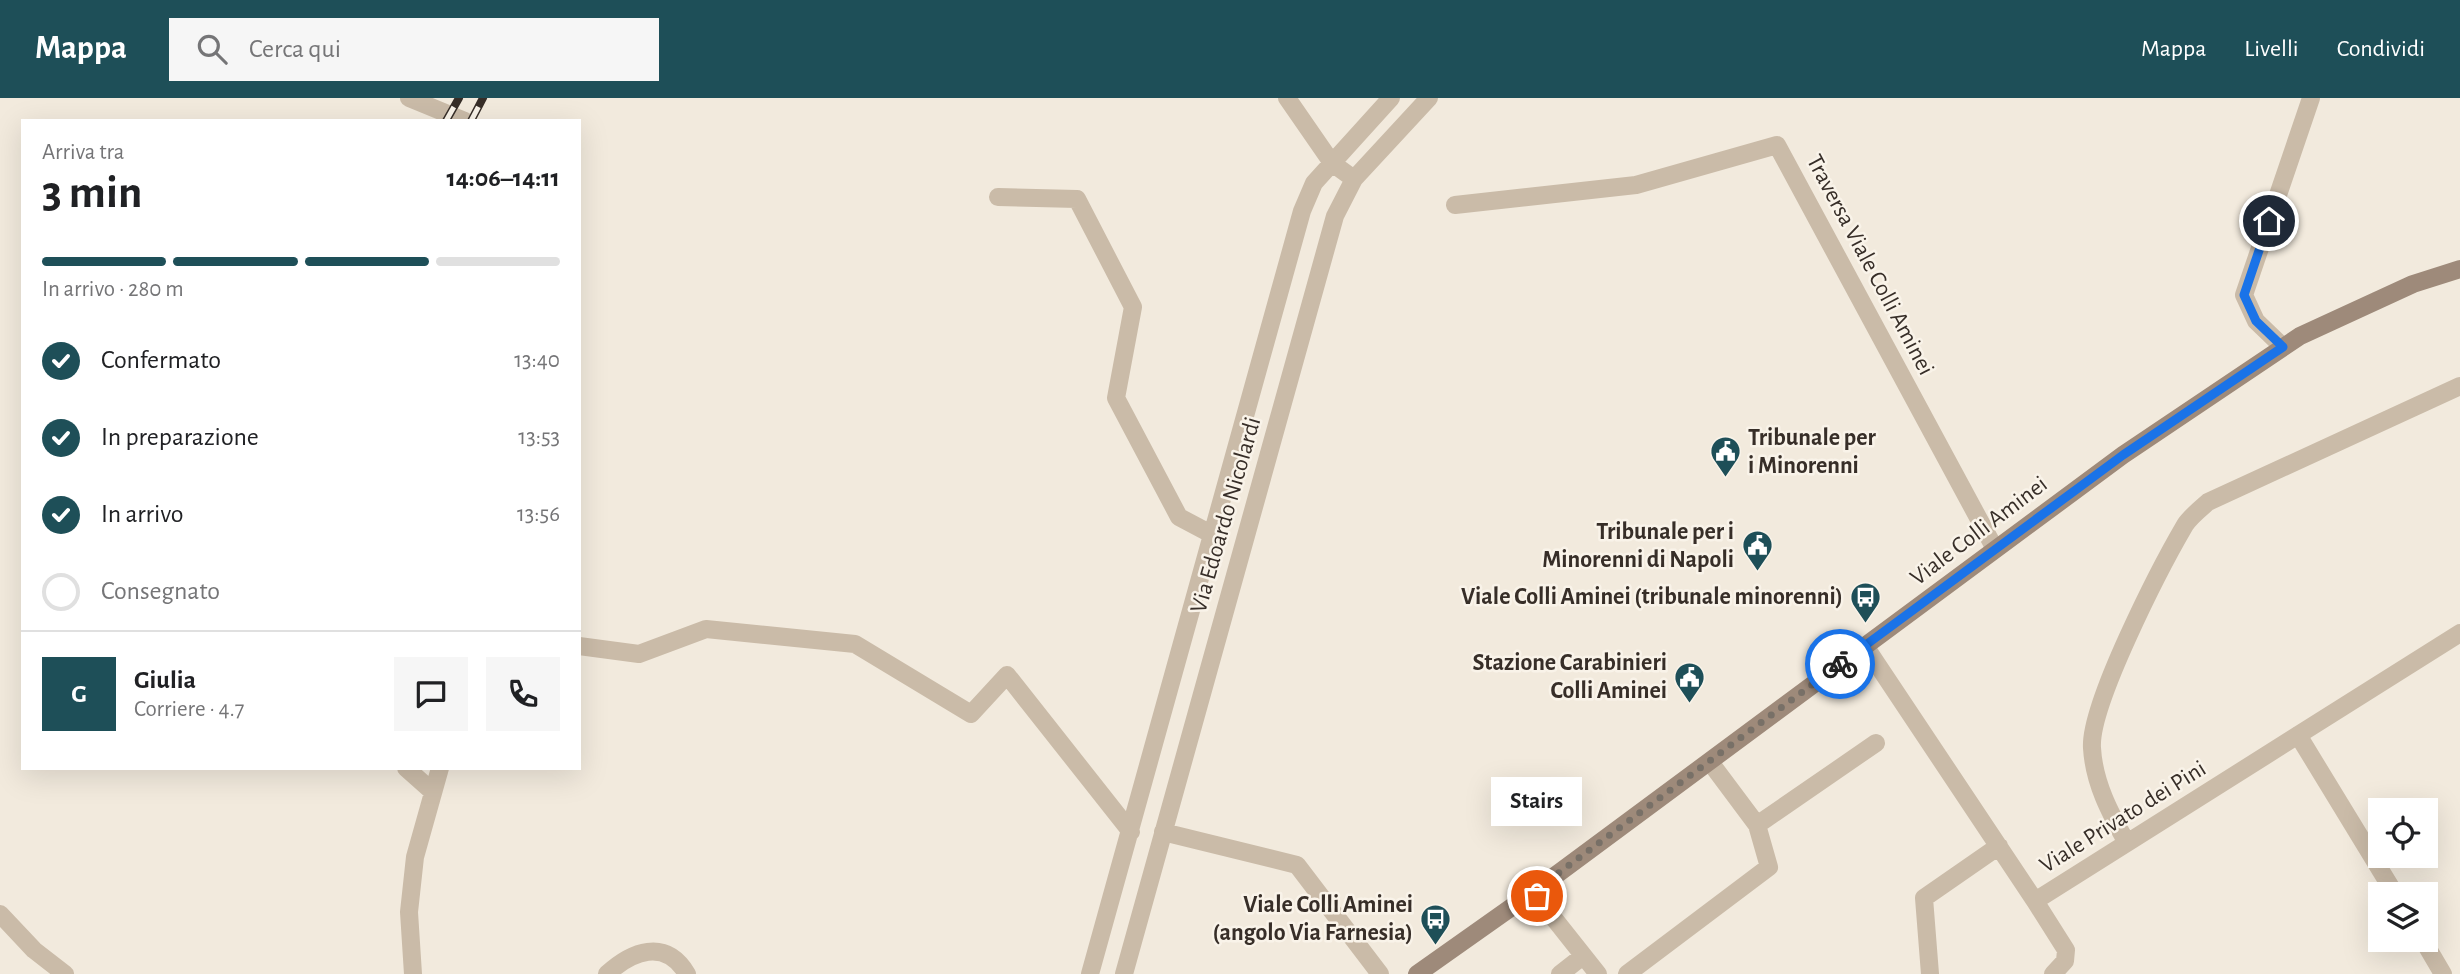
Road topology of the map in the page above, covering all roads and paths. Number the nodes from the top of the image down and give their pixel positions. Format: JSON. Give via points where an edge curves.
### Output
{"nodes":[{"id":1,"x":1287,"y":98,"type":"edge"},
{"id":2,"x":1391,"y":98,"type":"edge"},
{"id":3,"x":1429,"y":98,"type":"edge"},
{"id":4,"x":2311,"y":98,"type":"edge"},
{"id":5,"x":413,"y":99,"type":"edge"},
{"id":6,"x":460,"y":119,"type":"edge"},
{"id":7,"x":1332,"y":163,"type":"junction"},
{"id":8,"x":1353,"y":179,"type":"junction"},
{"id":9,"x":998,"y":197,"type":"dead end"},
{"id":10,"x":1455,"y":205,"type":"dead end"},
{"id":11,"x":2460,"y":269,"type":"edge"},
{"id":12,"x":2283,"y":347,"type":"junction"},
{"id":13,"x":2460,"y":386,"type":"edge"},
{"id":14,"x":1213,"y":535,"type":"junction"},
{"id":15,"x":1995,"y":550,"type":"junction"},
{"id":16,"x":2460,"y":633,"type":"edge"},
{"id":17,"x":581,"y":646,"type":"edge"},
{"id":18,"x":1865,"y":646,"type":"junction"},
{"id":19,"x":2298,"y":735,"type":"junction"},
{"id":20,"x":1876,"y":743,"type":"dead end"},
{"id":21,"x":1710,"y":762,"type":"junction"},
{"id":22,"x":408,"y":770,"type":"edge"},
{"id":23,"x":439,"y":770,"type":"edge"},
{"id":24,"x":433,"y":792,"type":"junction"},
{"id":25,"x":1757,"y":825,"type":"junction"},
{"id":26,"x":1131,"y":832,"type":"junction"},
{"id":27,"x":1163,"y":832,"type":"junction"},
{"id":28,"x":2127,"y":843,"type":"junction"},
{"id":29,"x":1999,"y":846,"type":"junction"},
{"id":30,"x":2388,"y":882,"type":"edge"},
{"id":31,"x":1533,"y":892,"type":"junction"},
{"id":32,"x":2035,"y":901,"type":"junction"},
{"id":33,"x":0,"y":914,"type":"edge"},
{"id":34,"x":2430,"y":952,"type":"edge"},
{"id":35,"x":1583,"y":956,"type":"junction"},
{"id":36,"x":65,"y":974,"type":"edge"},
{"id":37,"x":413,"y":974,"type":"edge"},
{"id":38,"x":607,"y":974,"type":"edge"},
{"id":39,"x":687,"y":974,"type":"edge"},
{"id":40,"x":1090,"y":974,"type":"edge"},
{"id":41,"x":1124,"y":974,"type":"edge"},
{"id":42,"x":1380,"y":974,"type":"edge"},
{"id":43,"x":1417,"y":974,"type":"edge"},
{"id":44,"x":1560,"y":974,"type":"edge"},
{"id":45,"x":1598,"y":974,"type":"edge"},
{"id":46,"x":1627,"y":974,"type":"edge"},
{"id":47,"x":1930,"y":974,"type":"edge"},
{"id":48,"x":2053,"y":974,"type":"edge"},
{"id":49,"x":2443,"y":974,"type":"edge"}],
"edges":[{"from":1,"to":7,"type":"street"},
{"from":2,"to":7,"type":"street","name":"Via Edoardo Nicolardi"},
{"from":3,"to":8,"type":"street","name":"Via Edoardo Nicolardi"},
{"from":4,"to":12,"type":"street","via":[[2244,295],[2256,321]]},
{"from":5,"to":6,"type":"street"},
{"from":7,"to":8,"type":"street"},
{"from":7,"to":14,"type":"street","name":"Via Edoardo Nicolardi","via":[[1314,183],[1302,211]]},
{"from":8,"to":27,"type":"street","name":"Via Edoardo Nicolardi","via":[[1335,216]]},
{"from":9,"to":14,"type":"street","via":[[1077,199],[1133,307],[1116,398],[1179,517]]},
{"from":10,"to":15,"type":"street","name":"Traversa Viale Colli Aminei","via":[[1636,185],[1777,145]]},
{"from":11,"to":12,"type":"main road","name":"Viale Colli Aminei","via":[[2403,289]]},
{"from":12,"to":15,"type":"main road","name":"Viale Colli Aminei","via":[[2123,455]]},
{"from":13,"to":28,"type":"street","via":[[2208,502],[2187,523],[2122,653],[2098,711],[2091,746],[2096,779]]},
{"from":14,"to":26,"type":"street","name":"Via Edoardo Nicolardi"},
{"from":15,"to":18,"type":"main road","name":"Viale Colli Aminei"},
{"from":16,"to":19,"type":"street","name":"Viale Privato dei Pini"},
{"from":17,"to":26,"type":"street","via":[[639,654],[706,629],[855,644],[971,714],[1007,676]]},
{"from":18,"to":21,"type":"main road","name":"Viale Colli Aminei"},
{"from":18,"to":29,"type":"street","name":"Viale Privato dei Pini"},
{"from":19,"to":28,"type":"street","name":"Viale Privato dei Pini"},
{"from":19,"to":30,"type":"street"},
{"from":20,"to":25,"type":"street"},
{"from":21,"to":25,"type":"street"},
{"from":21,"to":31,"type":"main road","name":"Viale Colli Aminei"},
{"from":22,"to":24,"type":"street"},
{"from":23,"to":24,"type":"street"},
{"from":24,"to":37,"type":"street","via":[[415,857],[409,912]]},
{"from":25,"to":46,"type":"street","via":[[1769,867]]},
{"from":26,"to":40,"type":"street","name":"Via Edoardo Nicolardi"},
{"from":27,"to":41,"type":"street","name":"Via Edoardo Nicolardi"},
{"from":27,"to":42,"type":"street","via":[[1297,865]]},
{"from":28,"to":32,"type":"street","name":"Viale Privato dei Pini"},
{"from":29,"to":32,"type":"street","name":"Viale Privato dei Pini"},
{"from":29,"to":47,"type":"street","via":[[1924,898]]},
{"from":31,"to":35,"type":"street"},
{"from":31,"to":43,"type":"main road","name":"Viale Colli Aminei"},
{"from":32,"to":48,"type":"street","via":[[2066,950],[2065,961]]},
{"from":33,"to":36,"type":"street"},
{"from":34,"to":49,"type":"street"},
{"from":35,"to":44,"type":"street"},
{"from":35,"to":45,"type":"street"},
{"from":38,"to":39,"type":"street","via":[[622,960],[647,951],[672,959]]}]}
